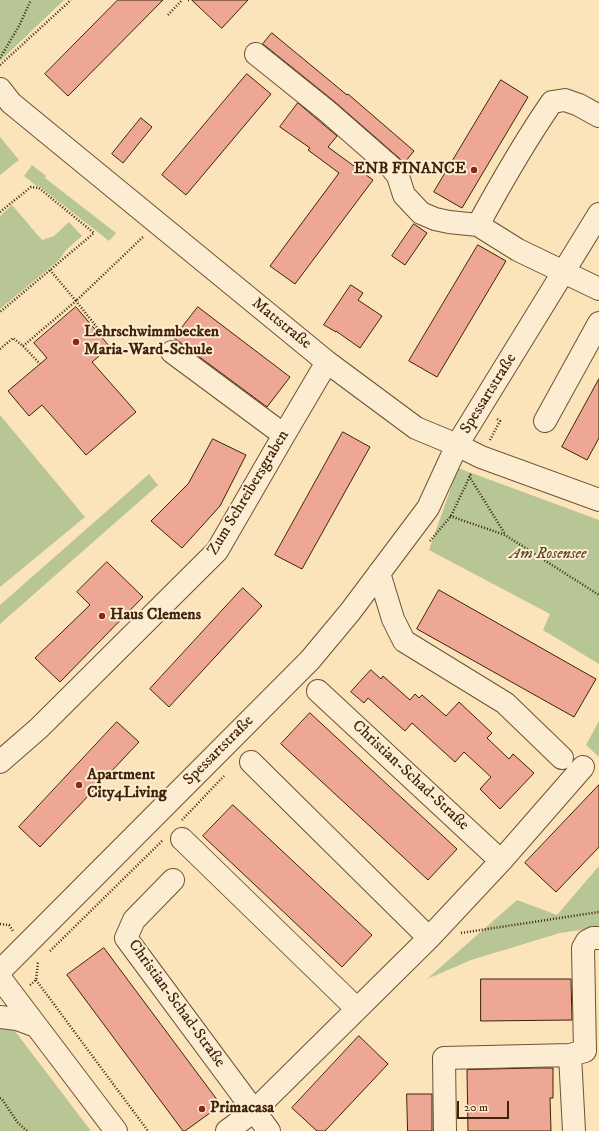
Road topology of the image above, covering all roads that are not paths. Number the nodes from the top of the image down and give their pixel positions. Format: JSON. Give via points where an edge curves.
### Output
{"nodes":[{"id":1,"x":256,"y":54,"type":"dead end"},
{"id":2,"x":0,"y":88,"type":"edge"},
{"id":3,"x":599,"y":116,"type":"edge"},
{"id":4,"x":599,"y":214,"type":"edge"},
{"id":5,"x":478,"y":225,"type":"junction"},
{"id":6,"x":564,"y":272,"type":"junction"},
{"id":7,"x":599,"y":289,"type":"edge"},
{"id":8,"x":599,"y":324,"type":"edge"},
{"id":9,"x":172,"y":352,"type":"dead end"},
{"id":10,"x":327,"y":362,"type":"junction"},
{"id":11,"x":545,"y":421,"type":"dead end"},
{"id":12,"x":284,"y":434,"type":"junction"},
{"id":13,"x":457,"y":445,"type":"junction"},
{"id":14,"x":599,"y":500,"type":"edge"},
{"id":15,"x":379,"y":573,"type":"junction"},
{"id":16,"x":318,"y":691,"type":"dead end"},
{"id":17,"x":562,"y":758,"type":"dead end"},
{"id":18,"x":0,"y":762,"type":"edge"},
{"id":19,"x":251,"y":762,"type":"dead end"},
{"id":20,"x":583,"y":767,"type":"dead end"},
{"id":21,"x":182,"y":839,"type":"dead end"},
{"id":22,"x":501,"y":862,"type":"junction"},
{"id":23,"x":173,"y":880,"type":"dead end"},
{"id":24,"x":429,"y":938,"type":"junction"},
{"id":25,"x":599,"y":938,"type":"edge"},
{"id":26,"x":0,"y":971,"type":"edge"},
{"id":27,"x":0,"y":978,"type":"edge"},
{"id":28,"x":357,"y":1009,"type":"junction"},
{"id":29,"x":0,"y":1017,"type":"edge"},
{"id":30,"x":36,"y":1026,"type":"junction"},
{"id":31,"x":570,"y":1055,"type":"junction"},
{"id":32,"x":254,"y":1111,"type":"junction"},
{"id":33,"x":116,"y":1131,"type":"edge"},
{"id":34,"x":227,"y":1131,"type":"edge"},
{"id":35,"x":269,"y":1131,"type":"edge"},
{"id":36,"x":445,"y":1131,"type":"edge"},
{"id":37,"x":574,"y":1131,"type":"edge"}],
"edges":[{"from":1,"to":5,"type":"street","via":[[391,167],[398,176],[404,195],[421,213],[449,222]]},
{"from":2,"to":10,"type":"street","name":"Mattstraße","via":[[11,103]]},
{"from":3,"to":5,"type":"street","via":[[565,100],[552,102],[533,129]]},
{"from":4,"to":6,"type":"street","name":"Spessartstraße"},
{"from":5,"to":6,"type":"street","via":[[518,250]]},
{"from":6,"to":7,"type":"street"},
{"from":6,"to":13,"type":"street","name":"Spessartstraße"},
{"from":8,"to":11,"type":"street"},
{"from":9,"to":12,"type":"street"},
{"from":10,"to":12,"type":"street","name":"Zum Schreibersgraben"},
{"from":10,"to":13,"type":"street","name":"Mattstraße","via":[[416,428]]},
{"from":12,"to":18,"type":"street","name":"Zum Schreibersgraben","via":[[218,551]]},
{"from":13,"to":14,"type":"street","name":"Mattstraße","via":[[481,457]]},
{"from":13,"to":15,"type":"street","name":"Spessartstraße","via":[[428,508]]},
{"from":15,"to":17,"type":"street","via":[[404,641],[505,702]]},
{"from":15,"to":26,"type":"street","name":"Spessartstraße","via":[[310,660]]},
{"from":16,"to":22,"type":"street","name":"Christian-Schad-Straße"},
{"from":19,"to":24,"type":"street"},
{"from":20,"to":22,"type":"street"},
{"from":21,"to":28,"type":"street"},
{"from":22,"to":24,"type":"street"},
{"from":23,"to":32,"type":"street","name":"Christian-Schad-Straße","via":[[134,920],[126,938]]},
{"from":24,"to":28,"type":"street"},
{"from":25,"to":31,"type":"street","via":[[586,941],[583,948],[585,1051]]},
{"from":27,"to":30,"type":"street"},
{"from":28,"to":32,"type":"street"},
{"from":29,"to":30,"type":"street","via":[[17,1019]]},
{"from":30,"to":33,"type":"street"},
{"from":31,"to":36,"type":"street","via":[[444,1058]]},
{"from":31,"to":37,"type":"street"},
{"from":32,"to":34,"type":"street"},
{"from":32,"to":35,"type":"street"}]}
